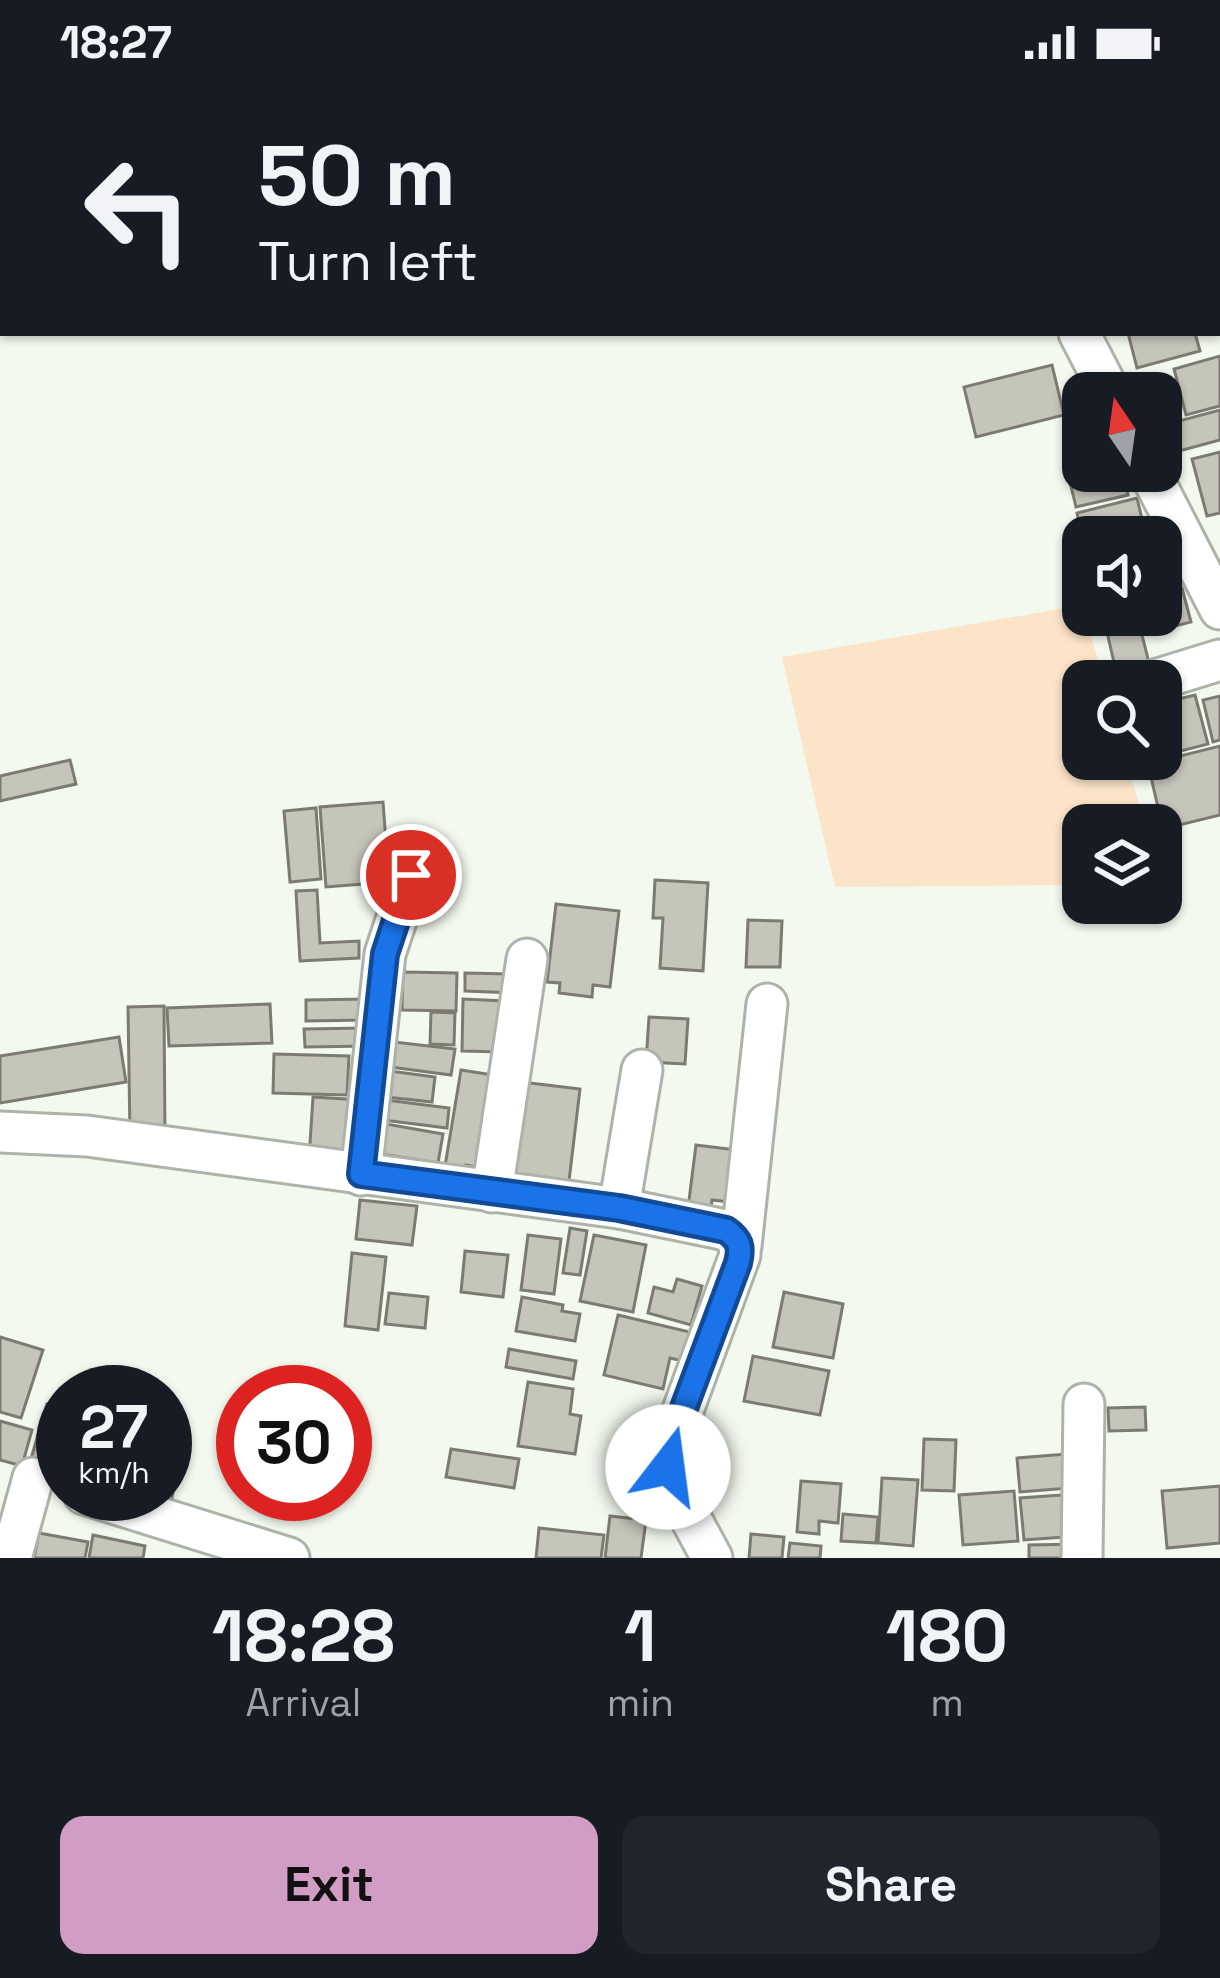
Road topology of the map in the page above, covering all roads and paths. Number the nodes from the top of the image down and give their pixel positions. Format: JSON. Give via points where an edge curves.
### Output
{"nodes":[{"id":1,"x":1081,"y":336,"type":"edge"},
{"id":2,"x":1099,"y":372,"type":"edge"},
{"id":3,"x":1160,"y":492,"type":"edge"},
{"id":4,"x":1220,"y":610,"type":"edge"},
{"id":5,"x":1220,"y":660,"type":"edge"},
{"id":6,"x":1182,"y":672,"type":"edge"},
{"id":7,"x":411,"y":875,"type":"dead end"},
{"id":8,"x":527,"y":959,"type":"dead end"},
{"id":9,"x":766,"y":1004,"type":"dead end"},
{"id":10,"x":642,"y":1070,"type":"dead end"},
{"id":11,"x":0,"y":1132,"type":"edge"},
{"id":12,"x":361,"y":1174,"type":"junction"},
{"id":13,"x":492,"y":1192,"type":"junction"},
{"id":14,"x":619,"y":1208,"type":"junction"},
{"id":15,"x":740,"y":1246,"type":"junction"},
{"id":16,"x":1084,"y":1404,"type":"dead end"},
{"id":17,"x":32,"y":1477,"type":"edge"},
{"id":18,"x":146,"y":1521,"type":"edge"},
{"id":19,"x":202,"y":1545,"type":"edge"},
{"id":20,"x":11,"y":1558,"type":"edge"},
{"id":21,"x":289,"y":1558,"type":"edge"},
{"id":22,"x":712,"y":1558,"type":"edge"},
{"id":23,"x":1082,"y":1558,"type":"edge"}],
"edges":[{"from":1,"to":2,"type":"street"},
{"from":3,"to":4,"type":"street"},
{"from":5,"to":6,"type":"street"},
{"from":7,"to":12,"type":"street","via":[[385,954]]},
{"from":8,"to":13,"type":"street"},
{"from":9,"to":15,"type":"street"},
{"from":10,"to":14,"type":"street"},
{"from":11,"to":12,"type":"street","via":[[87,1136]]},
{"from":12,"to":13,"type":"street"},
{"from":13,"to":14,"type":"street"},
{"from":14,"to":15,"type":"street","via":[[726,1230]]},
{"from":15,"to":22,"type":"street","via":[[668,1467]]},
{"from":16,"to":23,"type":"street"},
{"from":17,"to":20,"type":"street"},
{"from":18,"to":19,"type":"street"},
{"from":19,"to":21,"type":"street"}]}
